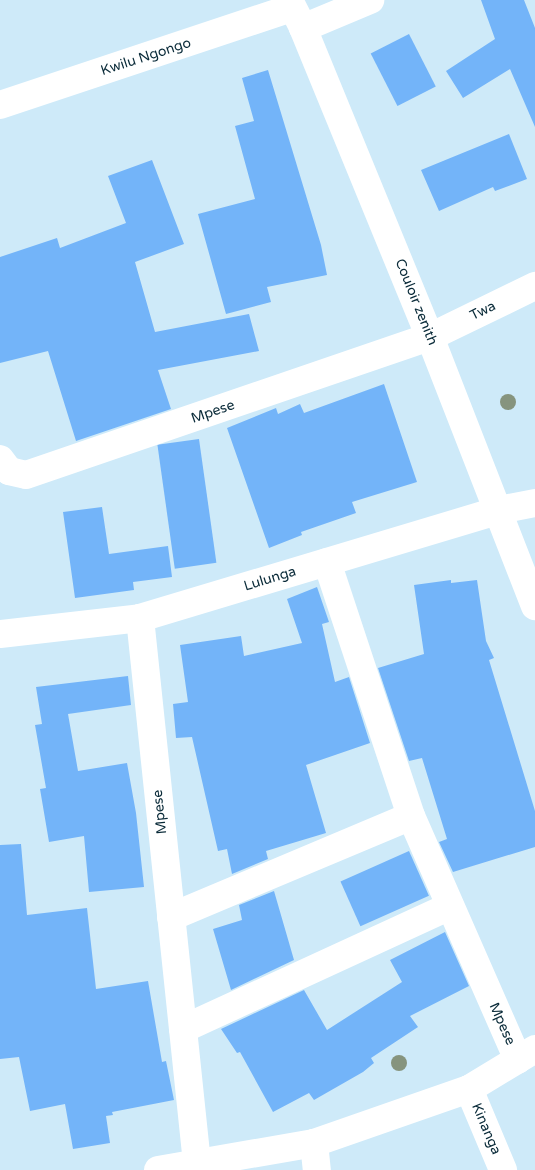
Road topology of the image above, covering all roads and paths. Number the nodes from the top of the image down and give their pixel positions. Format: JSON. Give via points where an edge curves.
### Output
{"nodes":[{"id":1,"x":370,"y":0,"type":"edge"},
{"id":2,"x":295,"y":12,"type":"edge"},
{"id":3,"x":0,"y":105,"type":"edge"},
{"id":4,"x":535,"y":286,"type":"edge"},
{"id":5,"x":430,"y":337,"type":"junction"},
{"id":6,"x":0,"y":460,"type":"edge"},
{"id":7,"x":535,"y":503,"type":"edge"},
{"id":8,"x":499,"y":510,"type":"junction"},
{"id":9,"x":327,"y":562,"type":"junction"},
{"id":10,"x":535,"y":606,"type":"edge"},
{"id":11,"x":140,"y":618,"type":"junction"},
{"id":12,"x":0,"y":634,"type":"edge"},
{"id":13,"x":411,"y":816,"type":"junction"},
{"id":14,"x":450,"y":906,"type":"junction"},
{"id":15,"x":171,"y":917,"type":"junction"},
{"id":16,"x":183,"y":1030,"type":"junction"},
{"id":17,"x":526,"y":1055,"type":"edge"},
{"id":18,"x":469,"y":1089,"type":"junction"},
{"id":19,"x":314,"y":1143,"type":"junction"},
{"id":20,"x":197,"y":1163,"type":"junction"},
{"id":21,"x":158,"y":1170,"type":"edge"},
{"id":22,"x":317,"y":1170,"type":"edge"},
{"id":23,"x":503,"y":1170,"type":"edge"}],
"edges":[{"from":1,"to":2,"type":"street"},
{"from":2,"to":3,"type":"street","name":"Kwilu Ngongo"},
{"from":2,"to":5,"type":"street","name":"Couloir zenith"},
{"from":4,"to":5,"type":"street","name":"Twa"},
{"from":5,"to":6,"type":"street","name":"Mpese","via":[[26,475],[9,471]]},
{"from":5,"to":8,"type":"street","name":"Couloir zenith"},
{"from":7,"to":8,"type":"street","name":"Lulunga"},
{"from":8,"to":9,"type":"street","name":"Lulunga"},
{"from":8,"to":10,"type":"street","name":"Couloir zenith"},
{"from":9,"to":11,"type":"street","name":"Lulunga"},
{"from":9,"to":13,"type":"street","name":"Mpese"},
{"from":11,"to":12,"type":"street","name":"Lulunga"},
{"from":11,"to":15,"type":"street","name":"Mpese"},
{"from":13,"to":14,"type":"street","name":"Mpese"},
{"from":13,"to":15,"type":"street"},
{"from":14,"to":16,"type":"street"},
{"from":14,"to":17,"type":"street","name":"Mpese"},
{"from":15,"to":16,"type":"street","name":"Mpese"},
{"from":16,"to":20,"type":"street","name":"Mpese"},
{"from":17,"to":18,"type":"street"},
{"from":18,"to":19,"type":"street"},
{"from":18,"to":23,"type":"street","name":"Kinanga"},
{"from":19,"to":20,"type":"street"},
{"from":19,"to":22,"type":"street"},
{"from":20,"to":21,"type":"street"}]}
